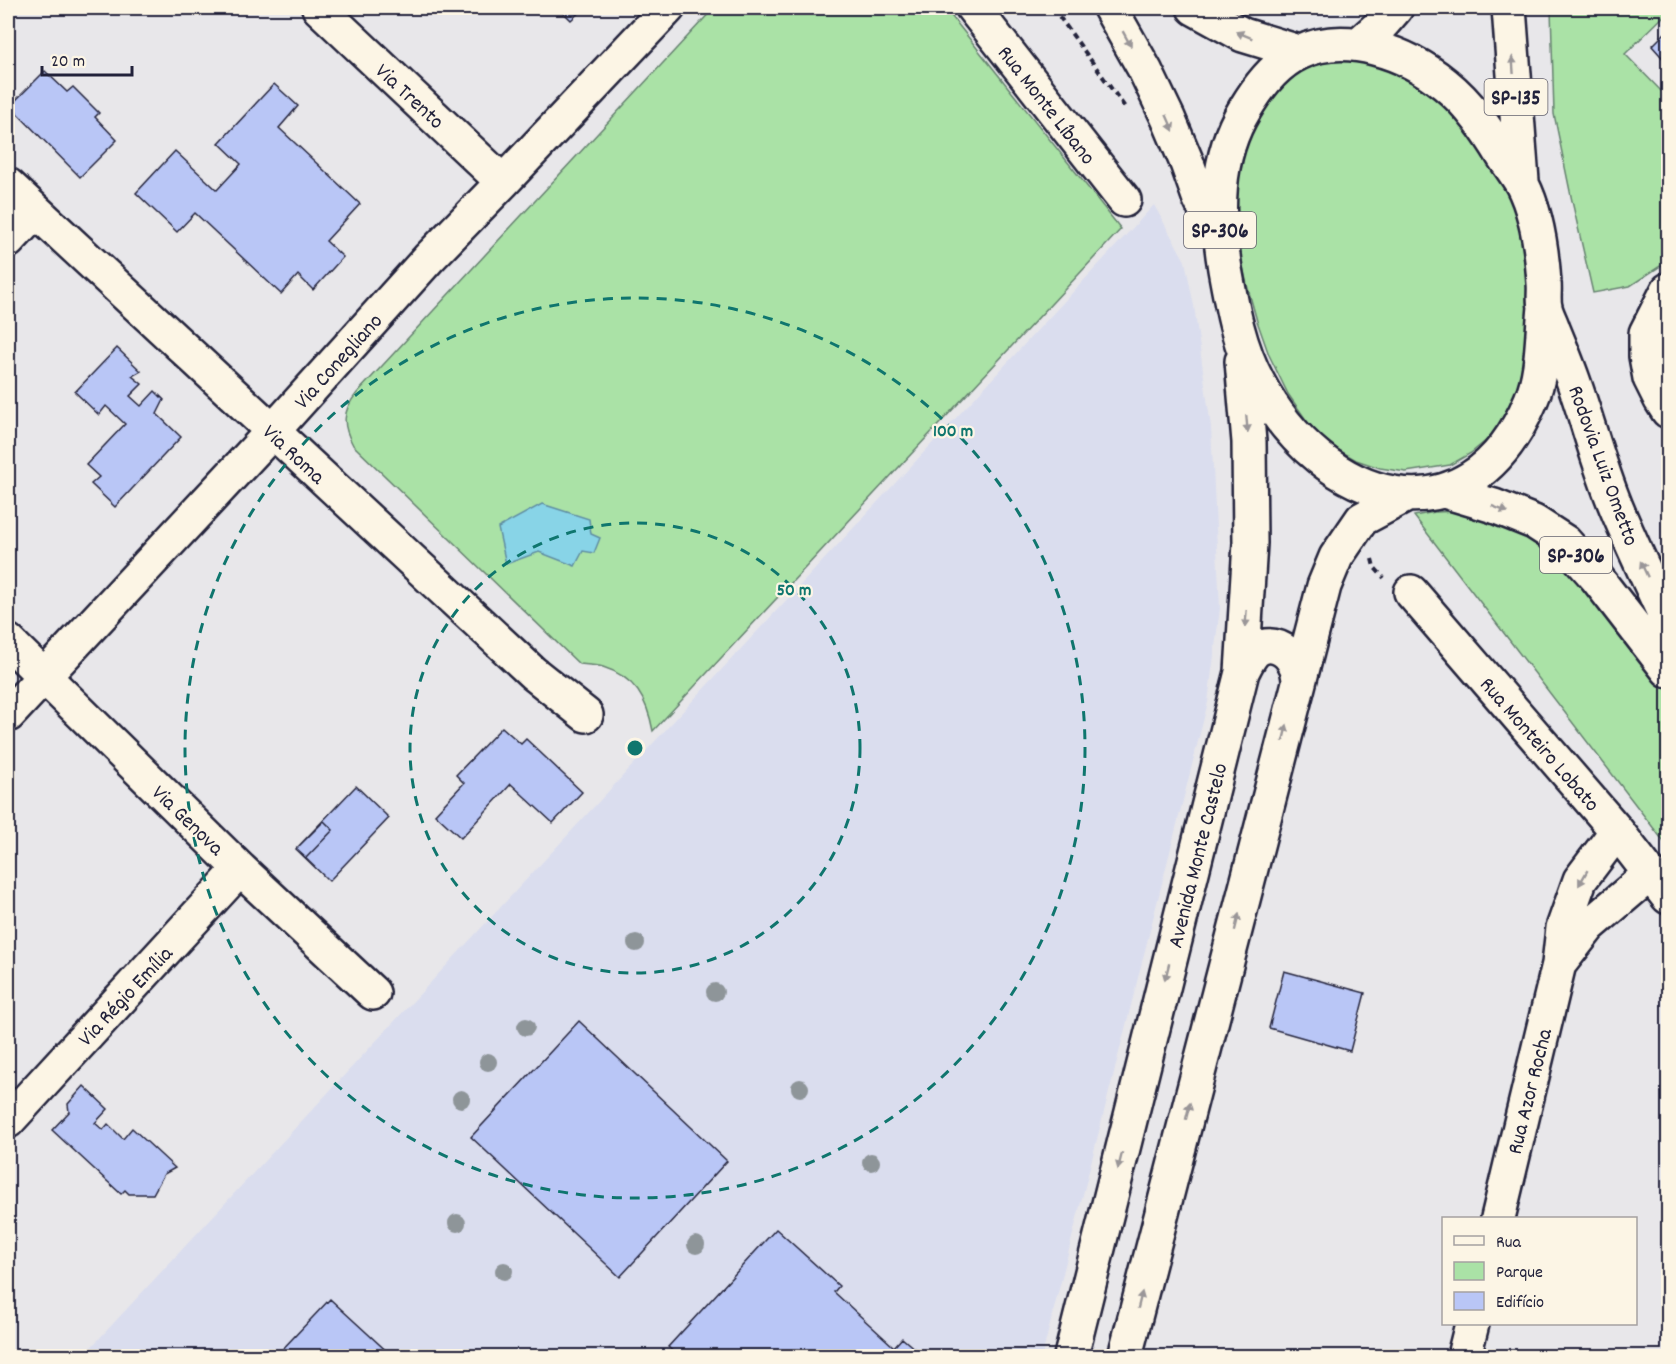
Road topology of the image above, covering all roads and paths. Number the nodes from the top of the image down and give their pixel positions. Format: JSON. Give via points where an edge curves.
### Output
{"nodes":[{"id":1,"x":319,"y":8,"type":"edge"},
{"id":2,"x":668,"y":8,"type":"edge"},
{"id":3,"x":973,"y":8,"type":"edge"},
{"id":4,"x":1053,"y":8,"type":"edge"},
{"id":5,"x":1110,"y":8,"type":"edge"},
{"id":6,"x":1194,"y":8,"type":"edge"},
{"id":7,"x":1396,"y":8,"type":"edge"},
{"id":8,"x":1509,"y":8,"type":"edge"},
{"id":9,"x":1359,"y":44,"type":"junction"},
{"id":10,"x":1299,"y":52,"type":"junction"},
{"id":11,"x":1128,"y":111,"type":"dead end"},
{"id":12,"x":503,"y":182,"type":"junction"},
{"id":13,"x":8,"y":185,"type":"edge"},
{"id":14,"x":1523,"y":186,"type":"junction"},
{"id":15,"x":1124,"y":200,"type":"dead end"},
{"id":16,"x":36,"y":211,"type":"junction"},
{"id":17,"x":8,"y":241,"type":"edge"},
{"id":18,"x":1221,"y":243,"type":"junction"},
{"id":19,"x":1668,"y":290,"type":"edge"},
{"id":20,"x":1545,"y":307,"type":"junction"},
{"id":21,"x":1241,"y":345,"type":"junction"},
{"id":22,"x":1668,"y":411,"type":"edge"},
{"id":23,"x":272,"y":432,"type":"junction"},
{"id":24,"x":1444,"y":491,"type":"junction"},
{"id":25,"x":1405,"y":496,"type":"junction"},
{"id":26,"x":1362,"y":519,"type":"junction"},
{"id":27,"x":1412,"y":592,"type":"joint"},
{"id":28,"x":1668,"y":622,"type":"edge"},
{"id":29,"x":8,"y":641,"type":"edge"},
{"id":30,"x":1668,"y":669,"type":"edge"},
{"id":31,"x":1242,"y":672,"type":"junction"},
{"id":32,"x":43,"y":676,"type":"junction"},
{"id":33,"x":1299,"y":679,"type":"junction"},
{"id":34,"x":8,"y":715,"type":"edge"},
{"id":35,"x":586,"y":715,"type":"dead end"},
{"id":36,"x":1617,"y":831,"type":"junction"},
{"id":37,"x":240,"y":869,"type":"junction"},
{"id":38,"x":1659,"y":885,"type":"edge"},
{"id":39,"x":1559,"y":964,"type":"junction"},
{"id":40,"x":373,"y":993,"type":"dead end"},
{"id":41,"x":8,"y":1121,"type":"edge"},
{"id":42,"x":1498,"y":1217,"type":"edge"},
{"id":43,"x":1472,"y":1325,"type":"edge"},
{"id":44,"x":1071,"y":1356,"type":"edge"},
{"id":45,"x":1125,"y":1356,"type":"edge"},
{"id":46,"x":1464,"y":1356,"type":"edge"}],
"edges":[{"from":1,"to":12,"type":"main road","name":"Via Trento"},
{"from":2,"to":12,"type":"main road","name":"Via Conegliano"},
{"from":3,"to":15,"type":"main road","name":"Rua Monte Líbano"},
{"from":4,"to":11,"type":"path"},
{"from":5,"to":18,"type":"main road","number":"SP-306","one_way":true,"via":[[1168,118]]},
{"from":10,"to":6,"type":"main road","number":"SP-306","one_way":true,"via":[[1243,35]]},
{"from":7,"to":9,"type":"main road"},
{"from":14,"to":8,"type":"main road","number":"SP-135","one_way":true},
{"from":9,"to":10,"type":"main road","number":"SP-306"},
{"from":9,"to":14,"type":"main road","number":"SP-306","via":[[1402,57],[1447,85],[1487,129]]},
{"from":10,"to":18,"type":"main road","number":"SP-306","via":[[1263,82],[1231,134],[1220,181]]},
{"from":12,"to":23,"type":"main road","name":"Via Conegliano"},
{"from":13,"to":16,"type":"main road","name":"Via Roma"},
{"from":14,"to":20,"type":"main road","number":"SP-306","via":[[1536,224]]},
{"from":16,"to":17,"type":"main road"},
{"from":16,"to":23,"type":"main road","name":"Via Roma"},
{"from":18,"to":21,"type":"main road","number":"SP-306"},
{"from":19,"to":22,"type":"main road","via":[[1646,333],[1650,378]]},
{"from":20,"to":24,"type":"main road","number":"SP-306","via":[[1533,395],[1520,425],[1502,452],[1475,475]]},
{"from":28,"to":20,"type":"main road","name":"Rodovia Luiz Ometto","number":"SP-306","one_way":true,"via":[[1615,506]]},
{"from":21,"to":25,"type":"main road","number":"SP-306","via":[[1264,392],[1285,424],[1311,452],[1341,474],[1378,490]]},
{"from":21,"to":31,"type":"main road","name":"Avenida Monte Castelo","one_way":true,"via":[[1249,442],[1250,543]]},
{"from":23,"to":32,"type":"main road","name":"Via Conegliano"},
{"from":23,"to":35,"type":"main road","name":"Via Roma","via":[[533,673]]},
{"from":24,"to":25,"type":"main road","number":"SP-306"},
{"from":24,"to":30,"type":"main road","number":"SP-306","one_way":true,"via":[[1534,522],[1565,542]]},
{"from":25,"to":26,"type":"main road"},
{"from":26,"to":27,"type":"path","via":[[1372,539],[1374,567],[1383,577]]},
{"from":26,"to":33,"type":"main road","via":[[1336,557],[1324,586]]},
{"from":27,"to":36,"type":"main road","name":"Rua Monteiro Lobato"},
{"from":29,"to":32,"type":"main road","name":"Via Genova"},
{"from":31,"to":33,"type":"main road","via":[[1248,658],[1272,645],[1292,658]]},
{"from":31,"to":44,"type":"main road","name":"Avenida Monte Castelo","one_way":true},
{"from":32,"to":34,"type":"main road","name":"Via Conegliano"},
{"from":32,"to":37,"type":"main road","name":"Via Genova"},
{"from":45,"to":33,"type":"main road","one_way":true},
{"from":36,"to":38,"type":"main road","name":"Rua Monteiro Lobato"},
{"from":36,"to":39,"type":"main road","name":"Rua Azor Rocha","one_way":true,"via":[[1580,880],[1563,928]]},
{"from":37,"to":40,"type":"main road","name":"Via Genova"},
{"from":37,"to":41,"type":"main road","name":"Via Régio Emília"},
{"from":38,"to":39,"type":"main road","name":"Rua Azor Rocha","via":[[1589,926]]},
{"from":39,"to":42,"type":"main road","name":"Rua Azor Rocha"},
{"from":43,"to":46,"type":"main road"}]}
